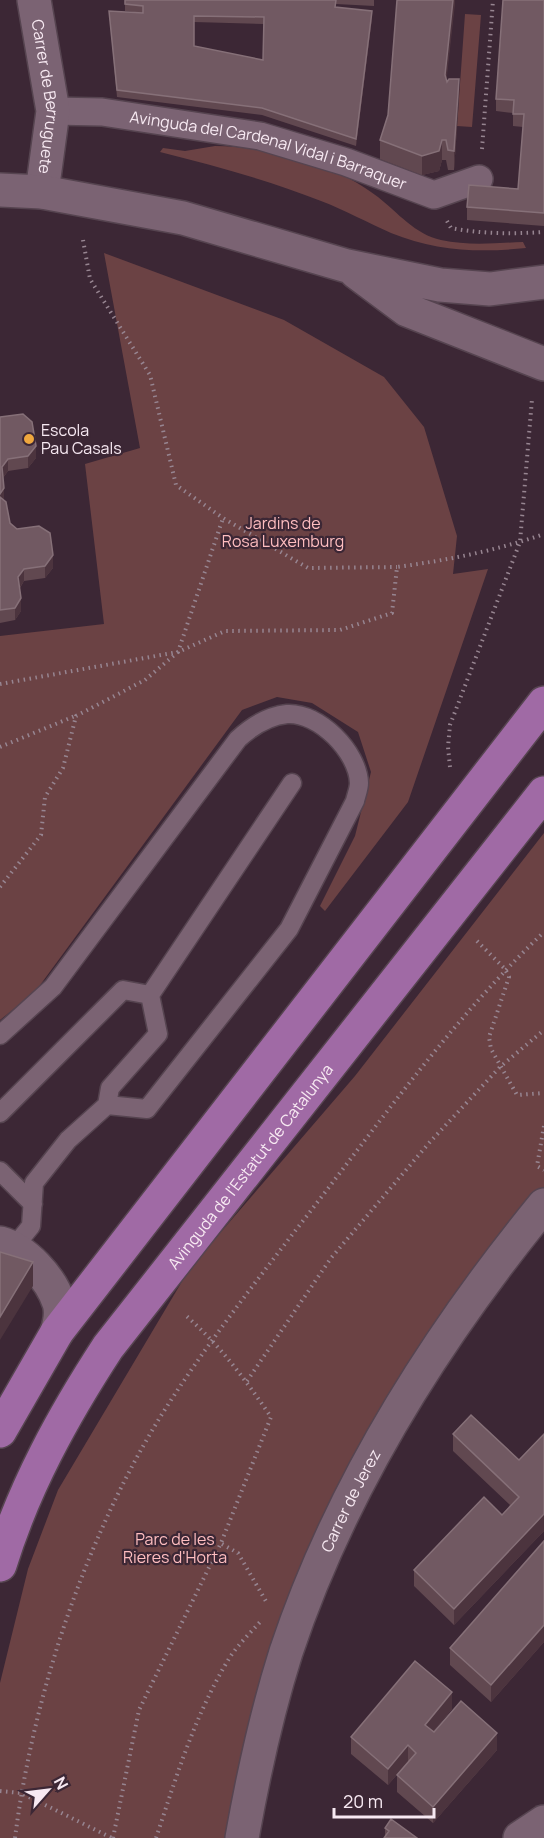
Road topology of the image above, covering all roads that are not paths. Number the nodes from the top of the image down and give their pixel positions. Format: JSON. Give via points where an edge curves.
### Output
{"nodes":[{"id":1,"x":34,"y":0,"type":"edge"},
{"id":2,"x":53,"y":111,"type":"junction"},
{"id":3,"x":480,"y":179,"type":"road end"},
{"id":4,"x":0,"y":190,"type":"edge"},
{"id":5,"x":42,"y":192,"type":"junction"},
{"id":6,"x":347,"y":266,"type":"junction"},
{"id":7,"x":544,"y":282,"type":"edge"},
{"id":8,"x":544,"y":364,"type":"edge"},
{"id":9,"x":544,"y":704,"type":"edge"},
{"id":10,"x":292,"y":783,"type":"dead end"},
{"id":11,"x":544,"y":793,"type":"edge"},
{"id":12,"x":150,"y":995,"type":"junction"},
{"id":13,"x":0,"y":1035,"type":"edge"},
{"id":14,"x":107,"y":1106,"type":"junction"},
{"id":15,"x":0,"y":1113,"type":"edge"},
{"id":16,"x":0,"y":1172,"type":"edge"},
{"id":17,"x":33,"y":1204,"type":"junction"},
{"id":18,"x":544,"y":1205,"type":"edge"},
{"id":19,"x":7,"y":1245,"type":"edge"},
{"id":20,"x":57,"y":1332,"type":"junction"},
{"id":21,"x":0,"y":1431,"type":"edge"},
{"id":22,"x":0,"y":1565,"type":"edge"},
{"id":23,"x":544,"y":1822,"type":"edge"},
{"id":24,"x":242,"y":1838,"type":"edge"},
{"id":25,"x":520,"y":1838,"type":"edge"}],
"edges":[{"from":1,"to":2,"type":"street","name":"Carrer de Berruguete"},
{"from":2,"to":3,"type":"street","name":"Avinguda del Cardenal Vidal i Barraquer","via":[[102,112],[260,136],[434,195]]},
{"from":2,"to":5,"type":"street","name":"Carrer de Berruguete"},
{"from":4,"to":5,"type":"street"},
{"from":5,"to":6,"type":"street","via":[[183,218]]},
{"from":6,"to":7,"type":"street","via":[[440,285],[490,289]]},
{"from":6,"to":8,"type":"street","via":[[407,310]]},
{"from":9,"to":20,"type":"main road"},
{"from":10,"to":12,"type":"lane"},
{"from":11,"to":22,"type":"main road","name":"Avinguda de l'Estatut de Catalunya","via":[[108,1347],[43,1456]]},
{"from":12,"to":14,"type":"lane","via":[[158,1035],[110,1088]]},
{"from":12,"to":15,"type":"lane","via":[[123,990]]},
{"from":13,"to":14,"type":"lane","via":[[52,987],[253,724],[287,714],[304,716],[324,727],[348,750],[359,783],[355,801],[289,929],[147,1109]]},
{"from":14,"to":17,"type":"lane","via":[[69,1140],[34,1183]]},
{"from":16,"to":17,"type":"lane"},
{"from":17,"to":19,"type":"lane","via":[[31,1226]]},
{"from":18,"to":24,"type":"street","name":"Carrer de Jerez","via":[[451,1328],[391,1420],[317,1571],[286,1653],[252,1782]]},
{"from":19,"to":20,"type":"street","via":[[40,1271],[59,1302]]},
{"from":20,"to":21,"type":"main road"},
{"from":23,"to":25,"type":"street"}]}
